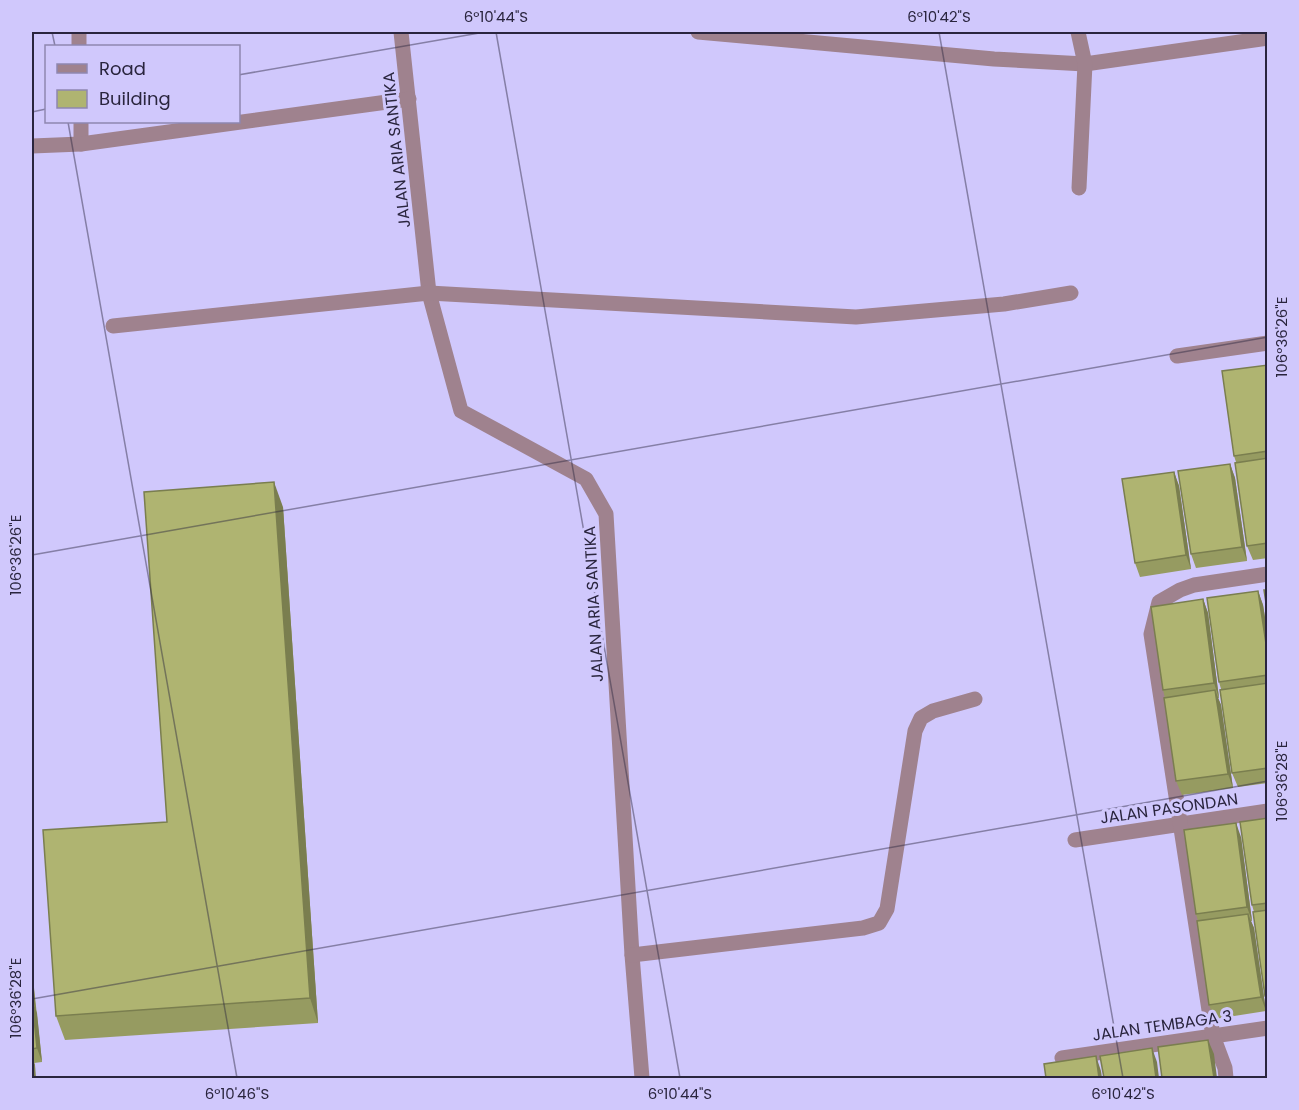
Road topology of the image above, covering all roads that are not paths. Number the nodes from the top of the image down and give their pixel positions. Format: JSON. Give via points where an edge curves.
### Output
{"nodes":[{"id":1,"x":401,"y":32,"type":"edge"},
{"id":2,"x":698,"y":32,"type":"edge"},
{"id":3,"x":874,"y":32,"type":"edge"},
{"id":4,"x":1078,"y":32,"type":"edge"},
{"id":5,"x":1268,"y":38,"type":"edge"},
{"id":6,"x":877,"y":47,"type":"junction"},
{"id":7,"x":1084,"y":64,"type":"junction"},
{"id":8,"x":408,"y":99,"type":"junction"},
{"id":9,"x":240,"y":122,"type":"edge"},
{"id":10,"x":81,"y":123,"type":"edge"},
{"id":11,"x":234,"y":123,"type":"edge"},
{"id":12,"x":81,"y":144,"type":"junction"},
{"id":13,"x":32,"y":146,"type":"edge"},
{"id":14,"x":1079,"y":188,"type":"dead end"},
{"id":15,"x":1071,"y":292,"type":"dead end"},
{"id":16,"x":429,"y":293,"type":"junction"},
{"id":17,"x":113,"y":326,"type":"dead end"},
{"id":18,"x":1268,"y":343,"type":"edge"},
{"id":19,"x":1178,"y":356,"type":"dead end"},
{"id":20,"x":1268,"y":574,"type":"edge"},
{"id":21,"x":975,"y":699,"type":"dead end"},
{"id":22,"x":1268,"y":812,"type":"edge"},
{"id":23,"x":1179,"y":824,"type":"junction"},
{"id":24,"x":1075,"y":840,"type":"dead end"},
{"id":25,"x":632,"y":955,"type":"junction"},
{"id":26,"x":1268,"y":1028,"type":"edge"},
{"id":27,"x":1213,"y":1036,"type":"junction"},
{"id":28,"x":1062,"y":1058,"type":"dead end"},
{"id":29,"x":642,"y":1078,"type":"edge"},
{"id":30,"x":1226,"y":1078,"type":"edge"}],
"edges":[{"from":1,"to":8,"type":"street","name":"JALAN ARIA SANTIKA"},
{"from":2,"to":6,"type":"street"},
{"from":3,"to":6,"type":"street"},
{"from":4,"to":7,"type":"street"},
{"from":5,"to":7,"type":"street"},
{"from":6,"to":7,"type":"street"},
{"from":7,"to":14,"type":"street"},
{"from":8,"to":9,"type":"street"},
{"from":8,"to":16,"type":"street","name":"JALAN ARIA SANTIKA"},
{"from":10,"to":12,"type":"street"},
{"from":11,"to":12,"type":"street"},
{"from":12,"to":13,"type":"street"},
{"from":15,"to":16,"type":"street","via":[[1004,304],[856,317]]},
{"from":16,"to":17,"type":"street"},
{"from":16,"to":25,"type":"street","name":"JALAN ARIA SANTIKA","via":[[461,411],[586,479],[606,513]]},
{"from":18,"to":19,"type":"street"},
{"from":20,"to":23,"type":"street","via":[[1194,585],[1159,602],[1151,634]]},
{"from":21,"to":25,"type":"street","via":[[933,711],[921,718],[915,730],[887,909],[879,923]]},
{"from":22,"to":23,"type":"street","name":"JALAN PASONDAN"},
{"from":23,"to":24,"type":"street","name":"JALAN PASONDAN"},
{"from":23,"to":27,"type":"street"},
{"from":25,"to":29,"type":"street","name":"JALAN ARIA SANTIKA"},
{"from":26,"to":27,"type":"street","name":"JALAN TEMBAGA 3"},
{"from":27,"to":28,"type":"street","name":"JALAN TEMBAGA 3"},
{"from":27,"to":30,"type":"street"}]}
